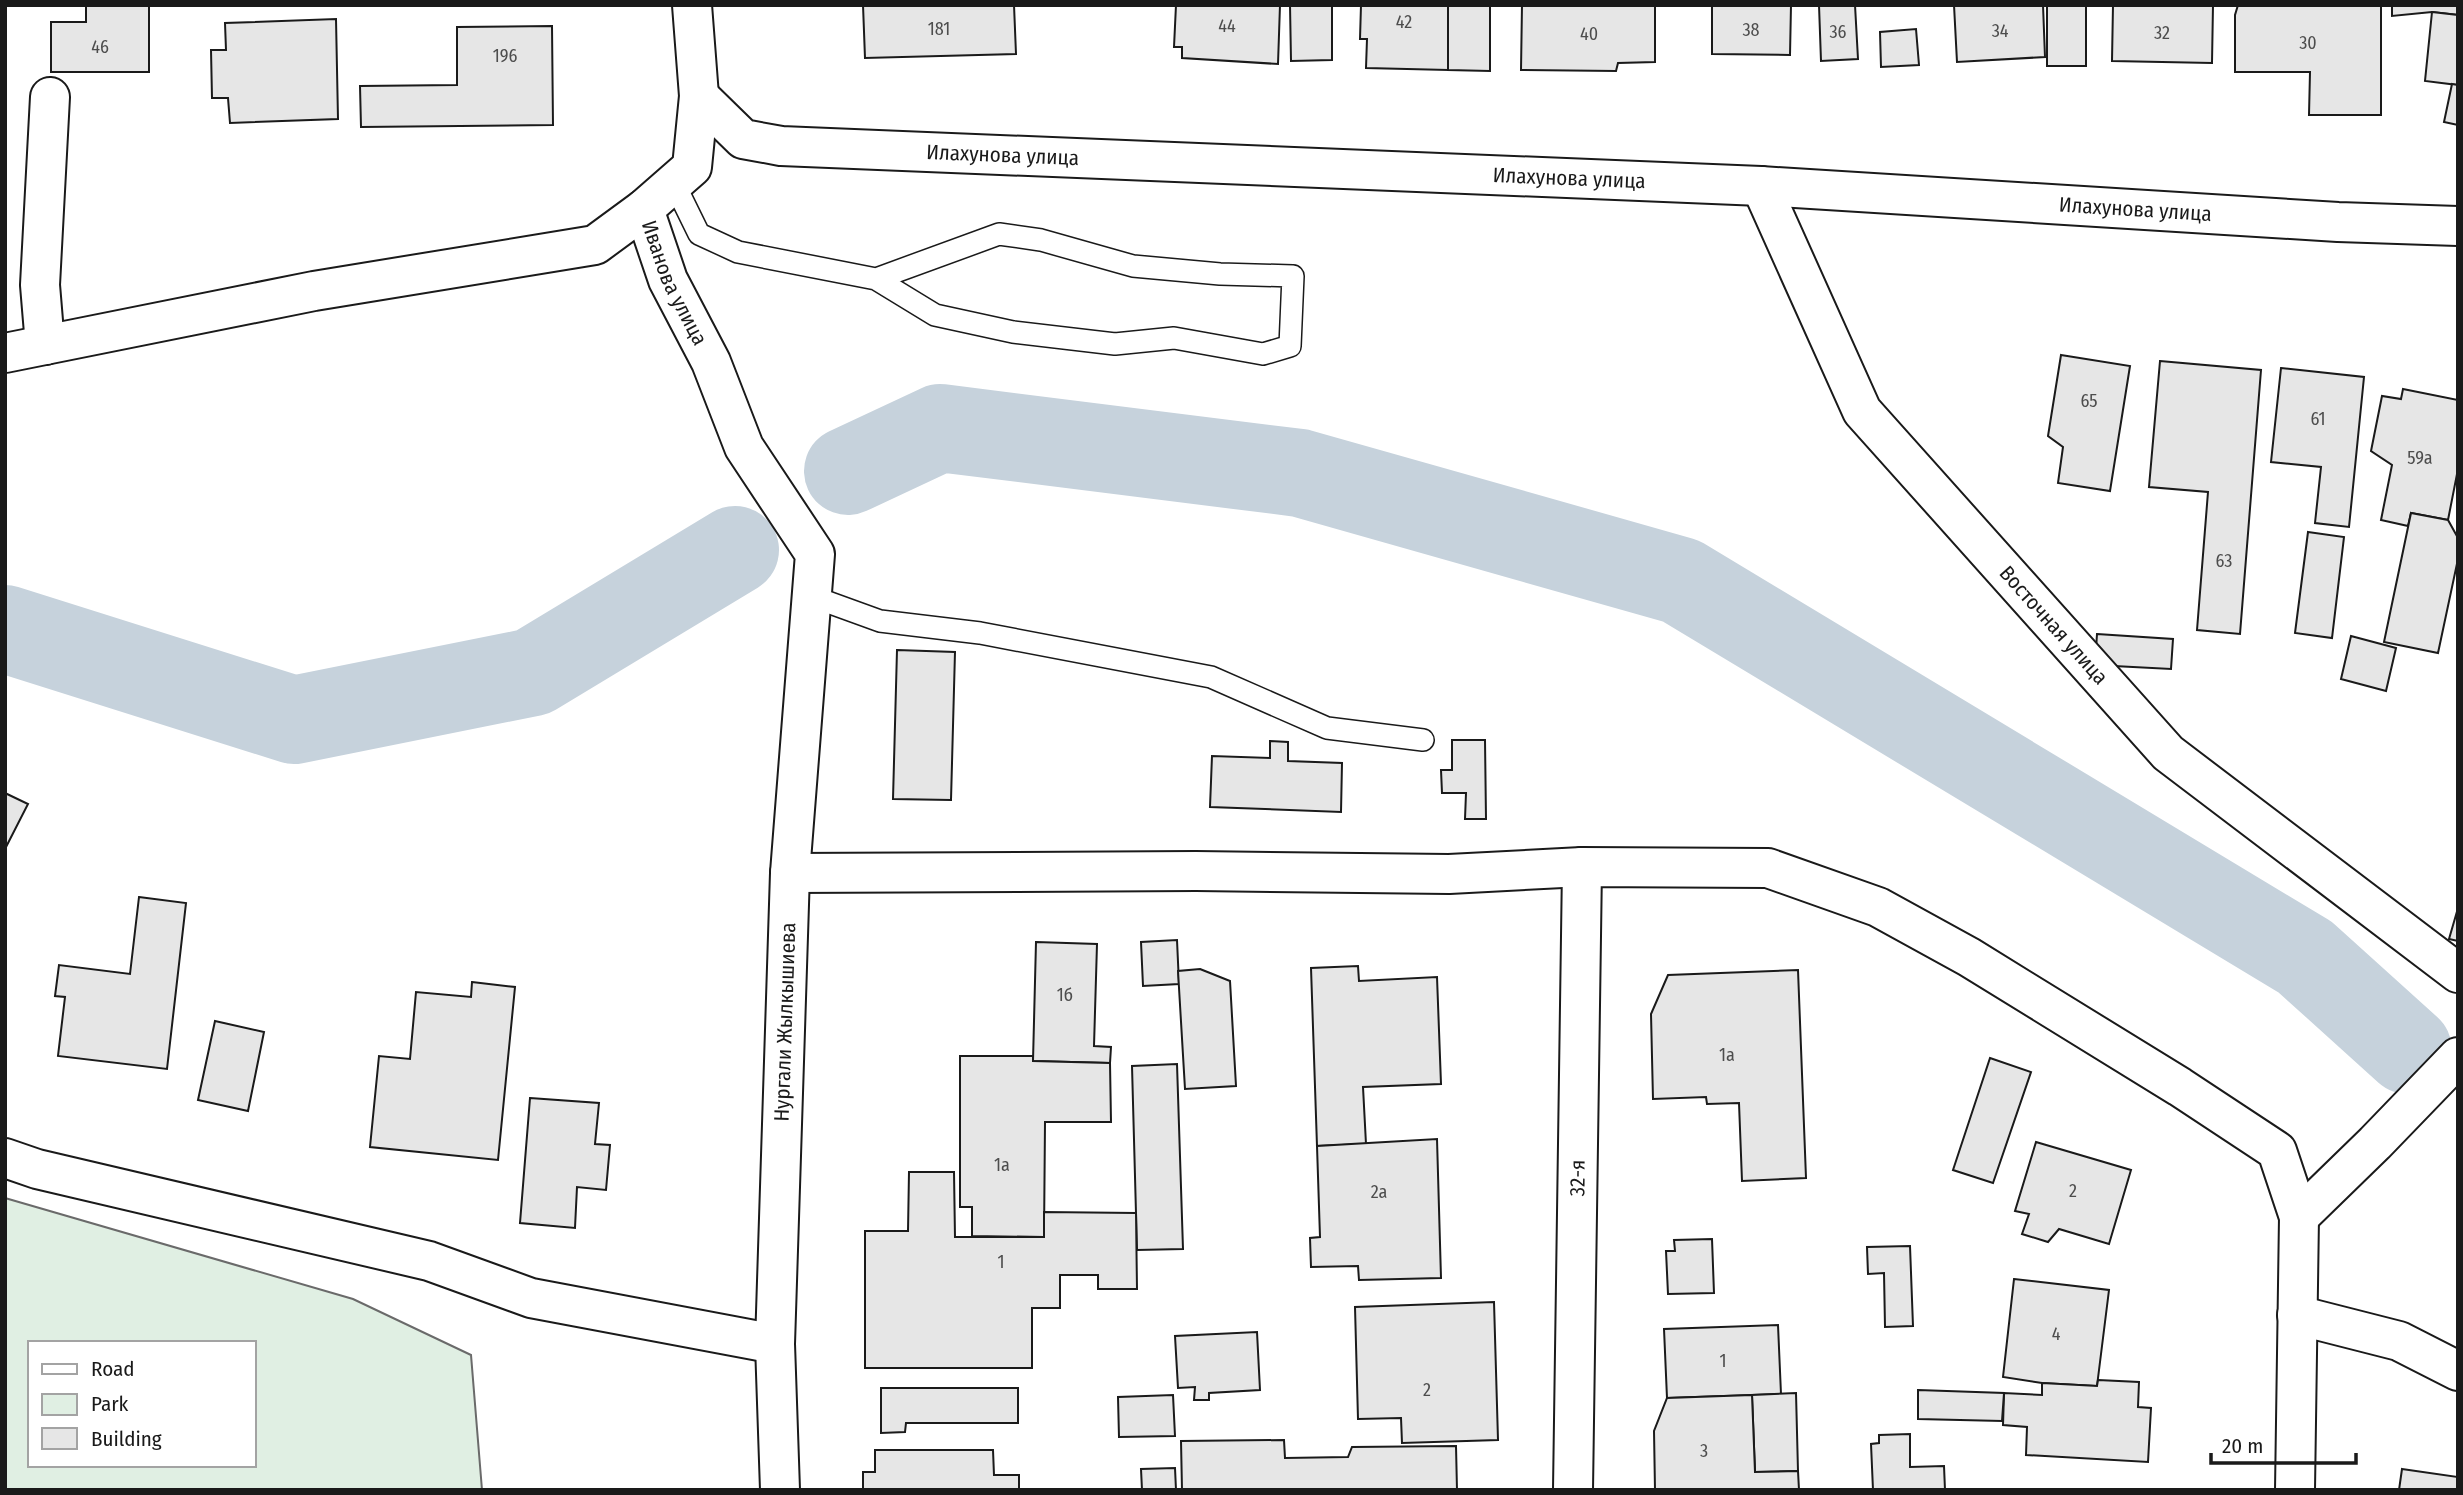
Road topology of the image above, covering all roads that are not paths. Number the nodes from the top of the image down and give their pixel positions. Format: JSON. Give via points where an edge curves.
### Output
{"nodes":[{"id":1,"x":692,"y":5,"type":"edge"},
{"id":2,"x":699,"y":96,"type":"junction"},
{"id":3,"x":50,"y":97,"type":"dead end"},
{"id":4,"x":674,"y":183,"type":"junction"},
{"id":5,"x":1761,"y":186,"type":"junction"},
{"id":6,"x":644,"y":209,"type":"junction"},
{"id":7,"x":2458,"y":226,"type":"edge"},
{"id":8,"x":876,"y":279,"type":"junction"},
{"id":9,"x":45,"y":345,"type":"junction"},
{"id":10,"x":5,"y":353,"type":"edge"},
{"id":11,"x":815,"y":554,"type":"joint"},
{"id":12,"x":811,"y":596,"type":"junction"},
{"id":13,"x":1423,"y":740,"type":"dead end"},
{"id":14,"x":1582,"y":867,"type":"junction"},
{"id":15,"x":790,"y":873,"type":"junction"},
{"id":16,"x":2458,"y":972,"type":"edge"},
{"id":17,"x":2458,"y":1057,"type":"edge"},
{"id":18,"x":5,"y":1157,"type":"edge"},
{"id":19,"x":2299,"y":1217,"type":"junction"},
{"id":20,"x":2297,"y":1315,"type":"junction"},
{"id":21,"x":775,"y":1344,"type":"junction"},
{"id":22,"x":2458,"y":1371,"type":"edge"},
{"id":23,"x":780,"y":1490,"type":"edge"},
{"id":24,"x":1573,"y":1490,"type":"edge"},
{"id":25,"x":2295,"y":1490,"type":"edge"}],
"edges":[{"from":1,"to":2,"type":"street","name":"Иванова улица"},
{"from":2,"to":4,"type":"street","name":"Иванова улица","via":[[692,167]]},
{"from":2,"to":5,"type":"street","name":"Илахунова улица","via":[[743,139],[781,146]]},
{"from":3,"to":9,"type":"street","via":[[40,285]]},
{"from":4,"to":6,"type":"street","name":"Иванова улица"},
{"from":4,"to":8,"type":"lane","via":[[699,234],[738,252]]},
{"from":5,"to":7,"type":"street","name":"Илахунова улица"},
{"from":5,"to":16,"type":"street","name":"Восточная улица","via":[[1862,411],[2168,752]]},
{"from":6,"to":9,"type":"street","via":[[595,244],[314,290]]},
{"from":6,"to":11,"type":"street","name":"Иванова улица","via":[[667,280],[710,362],[744,447]]},
{"from":8,"to":8,"type":"lane","via":[[935,315],[1013,332],[1115,344],[1174,338],[1263,354],[1290,346],[1293,276],[1133,266],[1041,240],[999,234]]},
{"from":9,"to":10,"type":"street"},
{"from":11,"to":12,"type":"street","name":"Нургали Жылкышиева"},
{"from":12,"to":13,"type":"lane","via":[[880,621],[980,633],[1211,677],[1327,728]]},
{"from":12,"to":15,"type":"street","name":"Нургали Жылкышиева"},
{"from":14,"to":15,"type":"street","via":[[1449,874]]},
{"from":14,"to":19,"type":"street","via":[[1768,868],[1878,907],[1981,964],[2277,1151]]},
{"from":14,"to":24,"type":"street","name":"32-я"},
{"from":15,"to":21,"type":"street","name":"Нургали Жылкышиева"},
{"from":17,"to":19,"type":"street"},
{"from":18,"to":21,"type":"street","via":[[37,1169],[429,1261],[531,1298]]},
{"from":19,"to":20,"type":"street"},
{"from":20,"to":22,"type":"street","via":[[2399,1341]]},
{"from":20,"to":25,"type":"street"},
{"from":21,"to":23,"type":"street","name":"Нургали Жылкышиева"}]}
